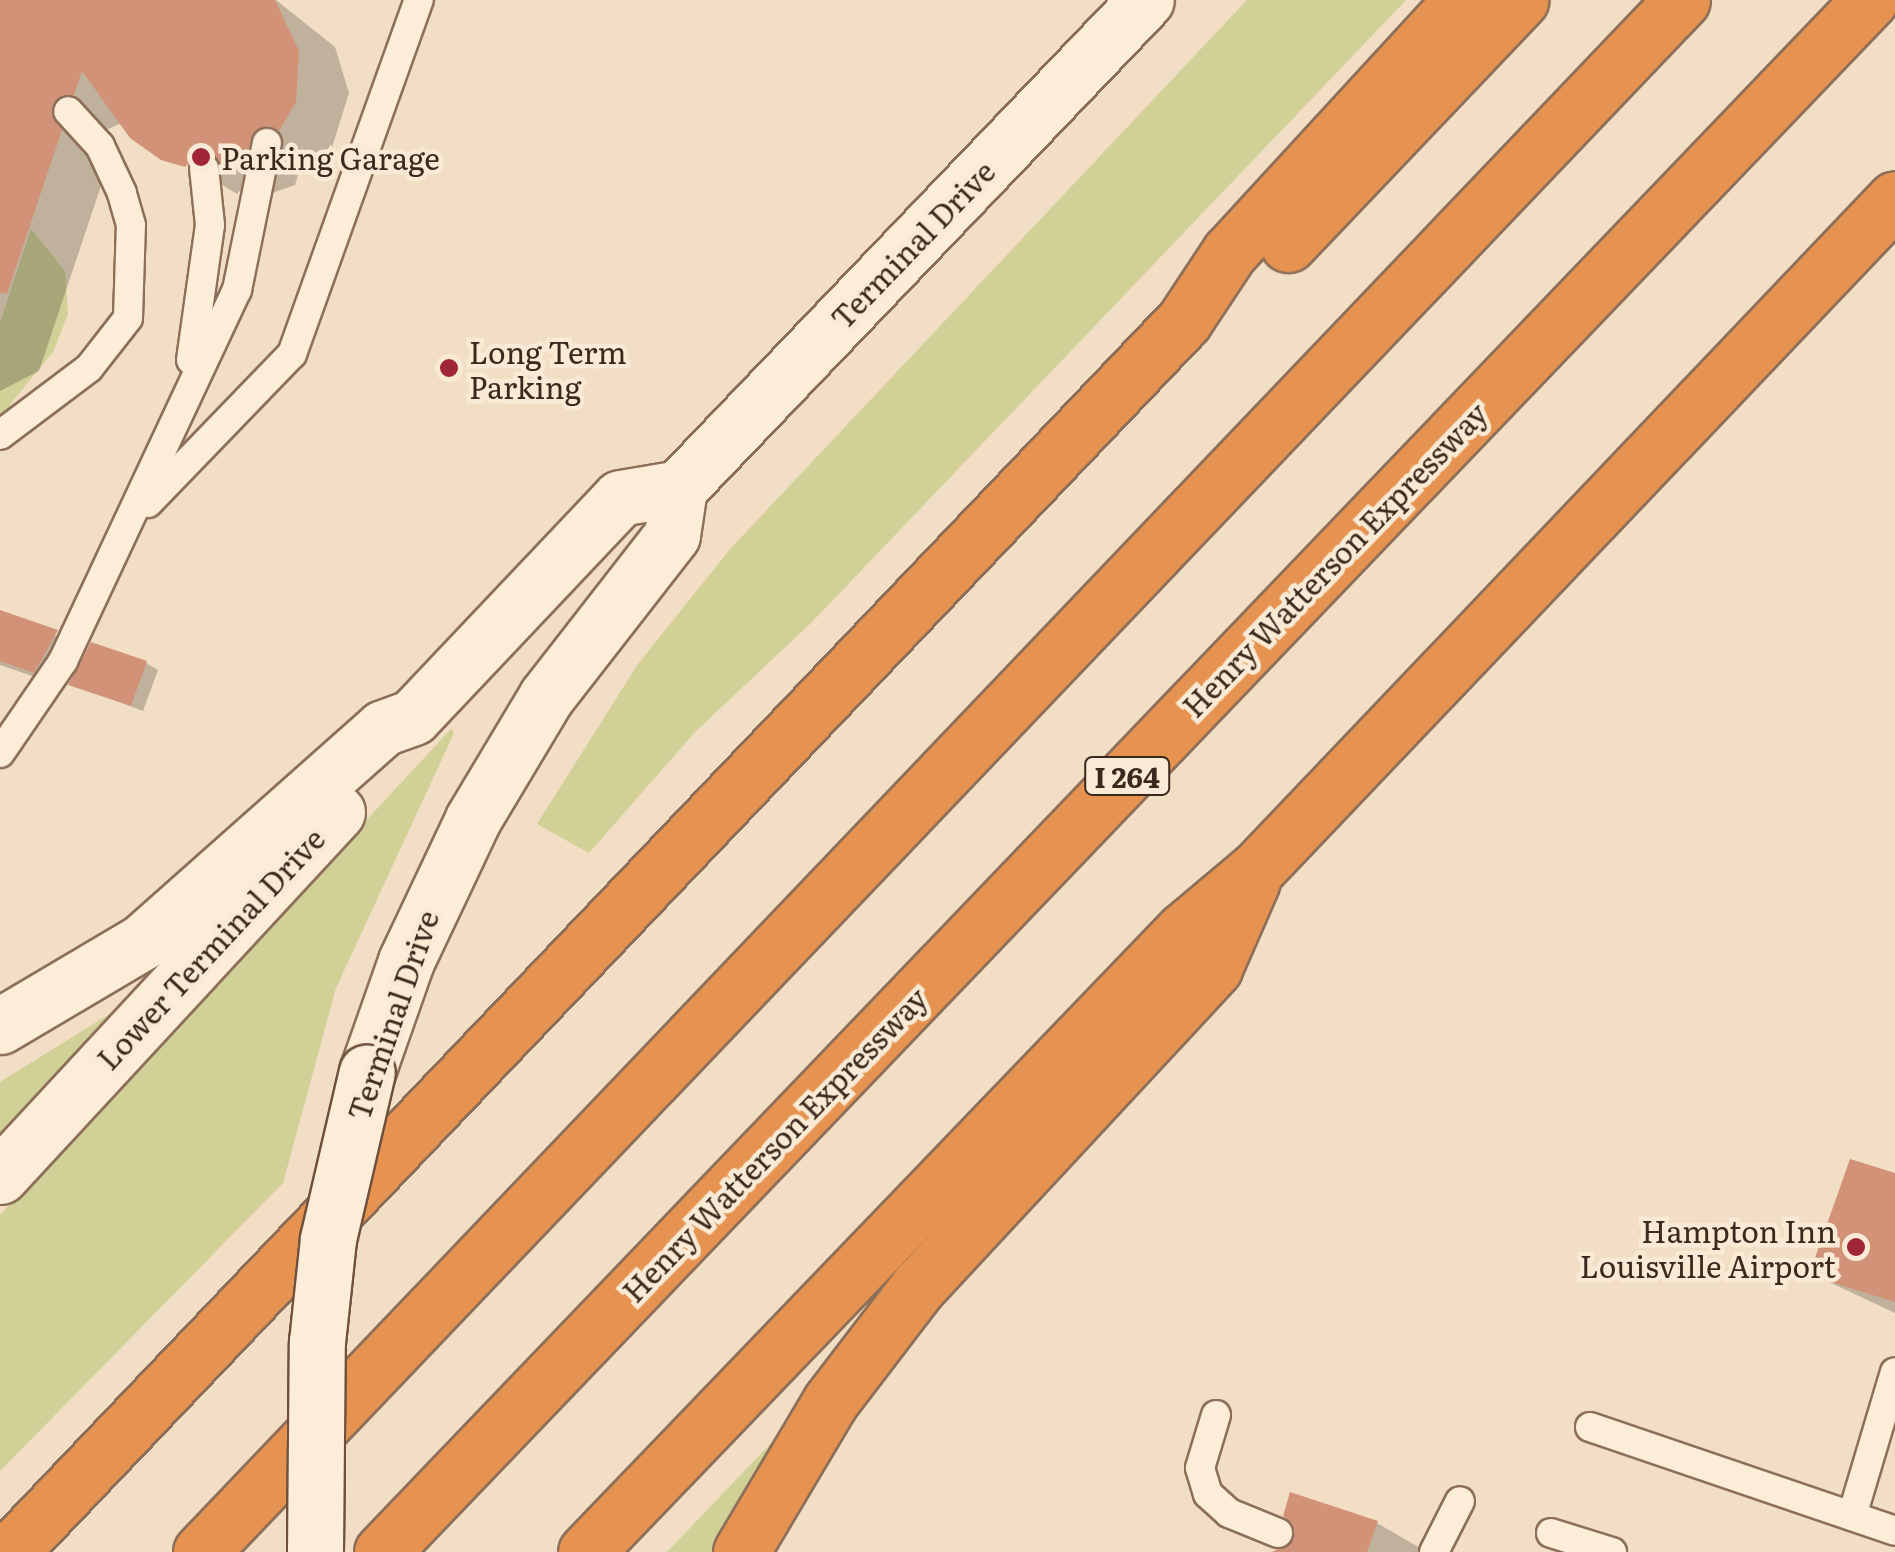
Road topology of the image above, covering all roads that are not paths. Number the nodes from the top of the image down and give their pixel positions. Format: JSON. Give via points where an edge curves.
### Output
{"nodes":[{"id":1,"x":419,"y":0,"type":"edge"},
{"id":2,"x":1146,"y":0,"type":"edge"},
{"id":3,"x":1462,"y":0,"type":"edge"},
{"id":4,"x":1520,"y":0,"type":"edge"},
{"id":5,"x":1682,"y":0,"type":"edge"},
{"id":6,"x":1870,"y":0,"type":"edge"},
{"id":7,"x":68,"y":111,"type":"dead end"},
{"id":8,"x":268,"y":143,"type":"dead end"},
{"id":9,"x":204,"y":168,"type":"dead end"},
{"id":10,"x":1895,"y":199,"type":"edge"},
{"id":11,"x":1184,"y":321,"type":"junction"},
{"id":12,"x":172,"y":432,"type":"junction"},
{"id":13,"x":0,"y":435,"type":"edge"},
{"id":14,"x":679,"y":488,"type":"junction"},
{"id":15,"x":132,"y":520,"type":"junction"},
{"id":16,"x":413,"y":717,"type":"junction"},
{"id":17,"x":0,"y":753,"type":"edge"},
{"id":18,"x":1257,"y":870,"type":"junction"},
{"id":19,"x":0,"y":1026,"type":"edge"},
{"id":20,"x":0,"y":1176,"type":"edge"},
{"id":21,"x":1895,"y":1372,"type":"edge"},
{"id":22,"x":1216,"y":1415,"type":"dead end"},
{"id":23,"x":1590,"y":1427,"type":"dead end"},
{"id":24,"x":1460,"y":1501,"type":"dead end"},
{"id":25,"x":1852,"y":1516,"type":"junction"},
{"id":26,"x":1895,"y":1530,"type":"edge"},
{"id":27,"x":1278,"y":1533,"type":"dead end"},
{"id":28,"x":1551,"y":1533,"type":"dead end"},
{"id":29,"x":10,"y":1552,"type":"edge"},
{"id":30,"x":201,"y":1552,"type":"edge"},
{"id":31,"x":315,"y":1552,"type":"edge"},
{"id":32,"x":382,"y":1552,"type":"edge"},
{"id":33,"x":586,"y":1552,"type":"edge"},
{"id":34,"x":741,"y":1552,"type":"edge"},
{"id":35,"x":1434,"y":1552,"type":"edge"},
{"id":36,"x":1612,"y":1552,"type":"edge"}],
"edges":[{"from":1,"to":15,"type":"lane","via":[[292,354]]},
{"from":2,"to":14,"type":"main road","name":"Terminal Drive"},
{"from":3,"to":11,"type":"highway","via":[[1229,253]]},
{"from":4,"to":11,"type":"highway","via":[[1254,280]]},
{"from":5,"to":30,"type":"highway"},
{"from":6,"to":32,"type":"highway","name":"Henry Watterson Expressway","number":"I 264"},
{"from":7,"to":13,"type":"lane","via":[[100,146],[122,192],[131,225],[128,318],[88,368]]},
{"from":8,"to":12,"type":"lane","via":[[237,290]]},
{"from":9,"to":12,"type":"lane","via":[[210,225],[200,326]]},
{"from":10,"to":18,"type":"highway"},
{"from":11,"to":29,"type":"highway"},
{"from":12,"to":15,"type":"lane"},
{"from":14,"to":16,"type":"main road","via":[[620,498]]},
{"from":14,"to":31,"type":"main road","name":"Terminal Drive","bridge":true,"via":[[672,535],[546,697],[474,820],[406,961],[367,1072],[328,1238],[316,1359]]},
{"from":15,"to":17,"type":"lane","via":[[63,661]]},
{"from":16,"to":19,"type":"main road","via":[[383,728],[142,942]]},
{"from":16,"to":20,"type":"main road","name":"Lower Terminal Drive","via":[[401,744]]},
{"from":18,"to":33,"type":"highway","via":[[1183,932]]},
{"from":18,"to":34,"type":"highway","via":[[1214,968],[918,1287],[830,1402]]},
{"from":21,"to":25,"type":"lane"},
{"from":22,"to":27,"type":"lane","via":[[1200,1468],[1208,1494],[1229,1513]]},
{"from":23,"to":25,"type":"lane"},
{"from":24,"to":35,"type":"lane"},
{"from":25,"to":26,"type":"lane"},
{"from":28,"to":36,"type":"lane"}]}
